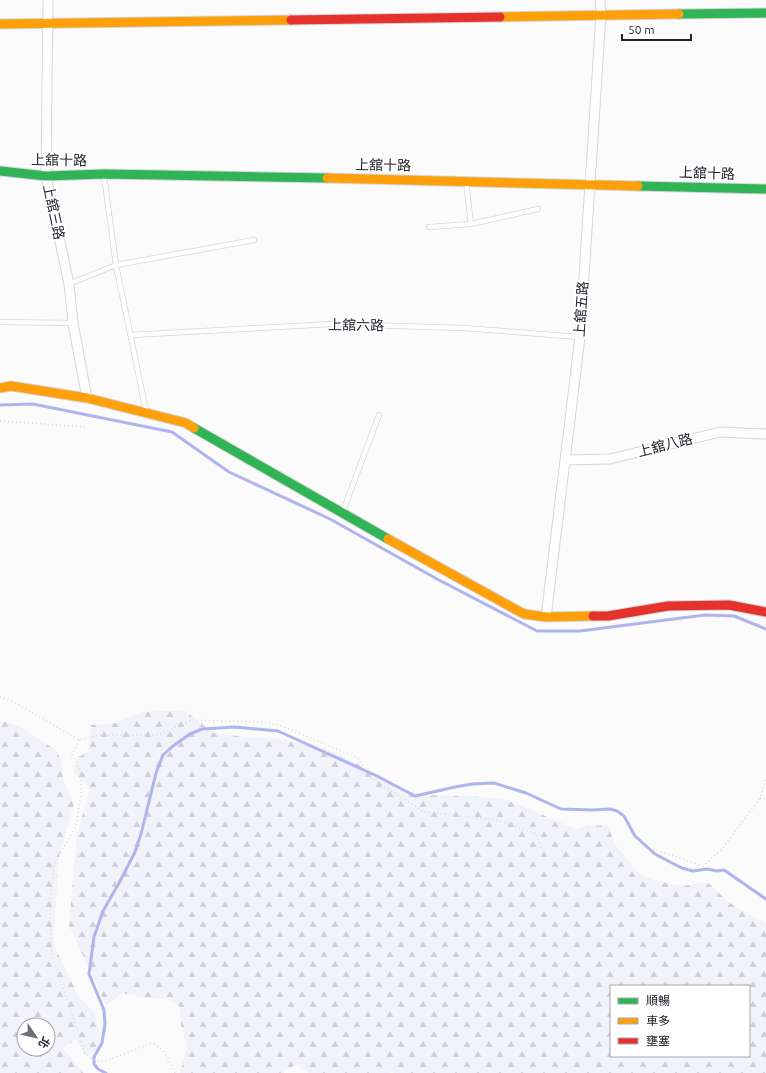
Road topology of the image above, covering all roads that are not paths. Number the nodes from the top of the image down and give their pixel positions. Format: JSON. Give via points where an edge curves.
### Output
{"nodes":[{"id":1,"x":48,"y":0,"type":"edge"},
{"id":2,"x":600,"y":0,"type":"edge"},
{"id":3,"x":766,"y":13,"type":"edge"},
{"id":4,"x":601,"y":15,"type":"junction"},
{"id":5,"x":0,"y":24,"type":"edge"},
{"id":6,"x":47,"y":24,"type":"junction"},
{"id":7,"x":0,"y":171,"type":"edge"},
{"id":8,"x":104,"y":174,"type":"junction"},
{"id":9,"x":46,"y":176,"type":"junction"},
{"id":10,"x":466,"y":181,"type":"junction"},
{"id":11,"x":589,"y":184,"type":"junction"},
{"id":12,"x":766,"y":189,"type":"edge"},
{"id":13,"x":538,"y":209,"type":"dead end"},
{"id":14,"x":471,"y":224,"type":"junction"},
{"id":15,"x":430,"y":227,"type":"dead end"},
{"id":16,"x":254,"y":240,"type":"dead end"},
{"id":17,"x":116,"y":265,"type":"junction"},
{"id":18,"x":69,"y":284,"type":"junction"},
{"id":19,"x":0,"y":322,"type":"edge"},
{"id":20,"x":73,"y":323,"type":"junction"},
{"id":21,"x":131,"y":335,"type":"junction"},
{"id":22,"x":580,"y":338,"type":"junction"},
{"id":23,"x":0,"y":388,"type":"edge"},
{"id":24,"x":87,"y":398,"type":"junction"},
{"id":25,"x":146,"y":412,"type":"junction"},
{"id":26,"x":378,"y":415,"type":"dead end"},
{"id":27,"x":766,"y":434,"type":"edge"},
{"id":28,"x":565,"y":460,"type":"junction"},
{"id":29,"x":342,"y":513,"type":"junction"},
{"id":30,"x":766,"y":612,"type":"edge"},
{"id":31,"x":546,"y":617,"type":"junction"}],
"edges":[{"from":1,"to":6,"type":"street","name":"上舘三路"},
{"from":2,"to":4,"type":"street","name":"上舘五路"},
{"from":3,"to":4,"type":"street"},
{"from":4,"to":6,"type":"street"},
{"from":4,"to":11,"type":"street","name":"上舘五路"},
{"from":5,"to":6,"type":"street"},
{"from":6,"to":9,"type":"street","name":"上舘三路"},
{"from":7,"to":9,"type":"street","name":"上舘十路"},
{"from":8,"to":9,"type":"street","name":"上舘十路"},
{"from":8,"to":10,"type":"street","name":"上舘十路"},
{"from":8,"to":17,"type":"lane"},
{"from":9,"to":18,"type":"street","name":"上舘三路"},
{"from":10,"to":11,"type":"street","name":"上舘十路"},
{"from":10,"to":14,"type":"lane"},
{"from":11,"to":12,"type":"street","name":"上舘十路"},
{"from":11,"to":22,"type":"street","name":"上舘五路"},
{"from":13,"to":14,"type":"lane"},
{"from":14,"to":15,"type":"lane"},
{"from":16,"to":17,"type":"lane"},
{"from":17,"to":18,"type":"lane"},
{"from":17,"to":21,"type":"lane"},
{"from":18,"to":20,"type":"street","name":"上舘三路"},
{"from":19,"to":20,"type":"lane"},
{"from":20,"to":24,"type":"street","name":"上舘三路"},
{"from":21,"to":22,"type":"lane","name":"上舘六路","via":[[331,324],[463,328]]},
{"from":21,"to":25,"type":"lane"},
{"from":22,"to":28,"type":"street","name":"上舘五路"},
{"from":23,"to":24,"type":"street","via":[[11,386]]},
{"from":24,"to":25,"type":"street"},
{"from":25,"to":29,"type":"street","via":[[186,423]]},
{"from":26,"to":29,"type":"lane"},
{"from":27,"to":28,"type":"street","name":"上舘八路","via":[[720,432],[610,459]]},
{"from":28,"to":31,"type":"street","name":"上舘五路"},
{"from":29,"to":31,"type":"street","via":[[524,614]]},
{"from":30,"to":31,"type":"street","via":[[729,604],[668,606],[608,616]]}]}
